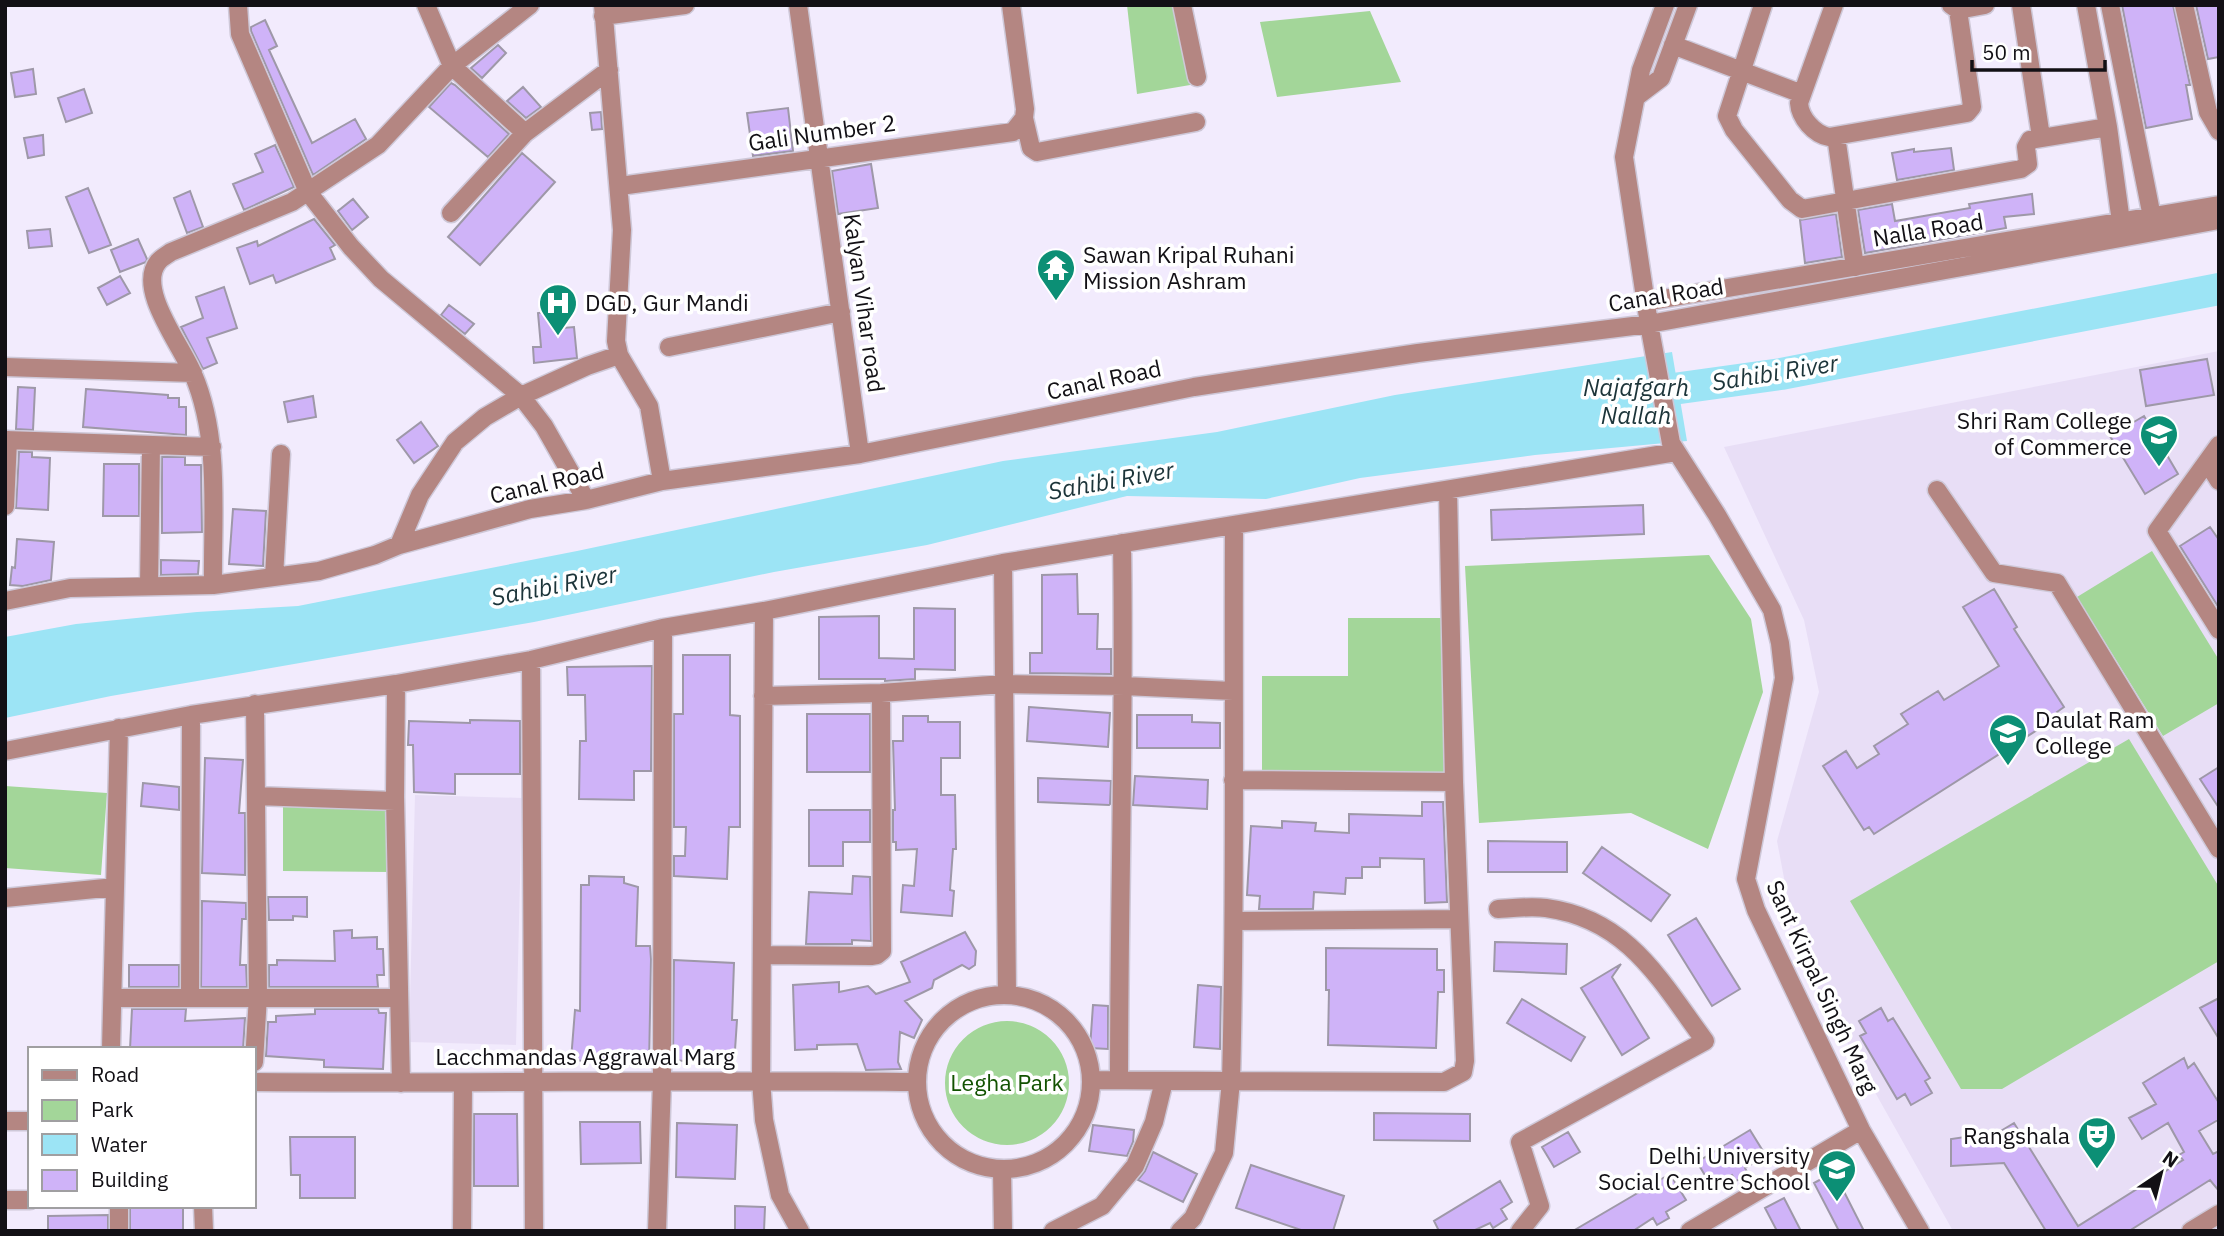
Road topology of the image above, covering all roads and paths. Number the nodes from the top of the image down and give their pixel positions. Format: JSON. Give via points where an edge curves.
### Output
{"nodes":[{"id":1,"x":238,"y":5,"type":"edge"},
{"id":2,"x":426,"y":5,"type":"edge"},
{"id":3,"x":530,"y":5,"type":"edge"},
{"id":4,"x":685,"y":5,"type":"edge"},
{"id":5,"x":1011,"y":5,"type":"edge"},
{"id":6,"x":1182,"y":5,"type":"edge"},
{"id":7,"x":1665,"y":5,"type":"edge"},
{"id":8,"x":1688,"y":5,"type":"edge"},
{"id":9,"x":1763,"y":5,"type":"edge"},
{"id":10,"x":1833,"y":5,"type":"edge"},
{"id":11,"x":1985,"y":5,"type":"edge"},
{"id":12,"x":2021,"y":5,"type":"edge"},
{"id":13,"x":2086,"y":5,"type":"edge"},
{"id":14,"x":2110,"y":5,"type":"edge"},
{"id":15,"x":2184,"y":5,"type":"edge"},
{"id":16,"x":802,"y":6,"type":"edge"},
{"id":17,"x":1954,"y":8,"type":"edge"},
{"id":18,"x":603,"y":11,"type":"edge"},
{"id":19,"x":1673,"y":45,"type":"junction"},
{"id":20,"x":452,"y":66,"type":"junction"},
{"id":21,"x":609,"y":70,"type":"junction"},
{"id":22,"x":1740,"y":71,"type":"junction"},
{"id":23,"x":1197,"y":77,"type":"dead end"},
{"id":24,"x":1802,"y":94,"type":"junction"},
{"id":25,"x":1636,"y":97,"type":"junction"},
{"id":26,"x":1024,"y":118,"type":"junction"},
{"id":27,"x":1196,"y":122,"type":"dead end"},
{"id":28,"x":2108,"y":127,"type":"junction"},
{"id":29,"x":2219,"y":131,"type":"edge"},
{"id":30,"x":525,"y":133,"type":"junction"},
{"id":31,"x":1836,"y":136,"type":"junction"},
{"id":32,"x":2041,"y":137,"type":"junction"},
{"id":33,"x":820,"y":158,"type":"junction"},
{"id":34,"x":620,"y":186,"type":"junction"},
{"id":35,"x":308,"y":192,"type":"junction"},
{"id":36,"x":1845,"y":202,"type":"junction"},
{"id":37,"x":2219,"y":205,"type":"edge"},
{"id":38,"x":451,"y":213,"type":"dead end"},
{"id":39,"x":2152,"y":217,"type":"junction"},
{"id":40,"x":2219,"y":220,"type":"edge"},
{"id":41,"x":2121,"y":222,"type":"junction"},
{"id":42,"x":1855,"y":267,"type":"junction"},
{"id":43,"x":1645,"y":302,"type":"junction"},
{"id":44,"x":841,"y":312,"type":"junction"},
{"id":45,"x":1650,"y":331,"type":"junction"},
{"id":46,"x":669,"y":347,"type":"dead end"},
{"id":47,"x":619,"y":355,"type":"junction"},
{"id":48,"x":5,"y":367,"type":"edge"},
{"id":49,"x":193,"y":373,"type":"junction"},
{"id":50,"x":520,"y":396,"type":"junction"},
{"id":51,"x":6,"y":440,"type":"edge"},
{"id":52,"x":151,"y":445,"type":"junction"},
{"id":53,"x":2219,"y":445,"type":"edge"},
{"id":54,"x":212,"y":447,"type":"junction"},
{"id":55,"x":1674,"y":447,"type":"junction"},
{"id":56,"x":281,"y":454,"type":"dead end"},
{"id":57,"x":860,"y":454,"type":"junction"},
{"id":58,"x":2207,"y":462,"type":"junction"},
{"id":59,"x":662,"y":481,"type":"junction"},
{"id":60,"x":2219,"y":481,"type":"edge"},
{"id":61,"x":1448,"y":490,"type":"junction"},
{"id":62,"x":1937,"y":490,"type":"dead end"},
{"id":63,"x":586,"y":500,"type":"junction"},
{"id":64,"x":5,"y":506,"type":"edge"},
{"id":65,"x":1234,"y":525,"type":"junction"},
{"id":66,"x":1122,"y":543,"type":"junction"},
{"id":67,"x":400,"y":545,"type":"junction"},
{"id":68,"x":1003,"y":563,"type":"junction"},
{"id":69,"x":274,"y":578,"type":"junction"},
{"id":70,"x":213,"y":585,"type":"junction"},
{"id":71,"x":149,"y":586,"type":"junction"},
{"id":72,"x":5,"y":601,"type":"edge"},
{"id":73,"x":764,"y":611,"type":"junction"},
{"id":74,"x":663,"y":628,"type":"junction"},
{"id":75,"x":2219,"y":630,"type":"edge"},
{"id":76,"x":531,"y":660,"type":"junction"},
{"id":77,"x":396,"y":684,"type":"junction"},
{"id":78,"x":1004,"y":684,"type":"junction"},
{"id":79,"x":1124,"y":686,"type":"junction"},
{"id":80,"x":1233,"y":691,"type":"junction"},
{"id":81,"x":881,"y":693,"type":"junction"},
{"id":82,"x":763,"y":696,"type":"junction"},
{"id":83,"x":255,"y":704,"type":"junction"},
{"id":84,"x":191,"y":715,"type":"junction"},
{"id":85,"x":119,"y":728,"type":"junction"},
{"id":86,"x":5,"y":751,"type":"edge"},
{"id":87,"x":1233,"y":780,"type":"junction"},
{"id":88,"x":1454,"y":782,"type":"junction"},
{"id":89,"x":256,"y":796,"type":"junction"},
{"id":90,"x":395,"y":801,"type":"junction"},
{"id":91,"x":2219,"y":849,"type":"edge"},
{"id":92,"x":115,"y":887,"type":"junction"},
{"id":93,"x":5,"y":898,"type":"edge"},
{"id":94,"x":1498,"y":909,"type":"dead end"},
{"id":95,"x":1459,"y":919,"type":"junction"},
{"id":96,"x":1235,"y":921,"type":"junction"},
{"id":97,"x":762,"y":955,"type":"junction"},
{"id":98,"x":1007,"y":993,"type":"junction"},
{"id":99,"x":258,"y":996,"type":"junction"},
{"id":100,"x":113,"y":998,"type":"junction"},
{"id":101,"x":190,"y":998,"type":"junction"},
{"id":102,"x":399,"y":998,"type":"junction"},
{"id":103,"x":111,"y":1047,"type":"edge"},
{"id":104,"x":255,"y":1047,"type":"edge"},
{"id":105,"x":761,"y":1080,"type":"junction"},
{"id":106,"x":1091,"y":1080,"type":"junction"},
{"id":107,"x":1119,"y":1080,"type":"junction"},
{"id":108,"x":1164,"y":1080,"type":"junction"},
{"id":109,"x":1231,"y":1081,"type":"junction"},
{"id":110,"x":256,"y":1082,"type":"edge"},
{"id":111,"x":662,"y":1082,"type":"junction"},
{"id":112,"x":917,"y":1082,"type":"junction"},
{"id":113,"x":401,"y":1083,"type":"junction"},
{"id":114,"x":463,"y":1083,"type":"junction"},
{"id":115,"x":535,"y":1083,"type":"junction"},
{"id":116,"x":5,"y":1121,"type":"edge"},
{"id":117,"x":28,"y":1121,"type":"edge"},
{"id":118,"x":1861,"y":1130,"type":"junction"},
{"id":119,"x":1002,"y":1170,"type":"junction"},
{"id":120,"x":5,"y":1200,"type":"edge"},
{"id":121,"x":28,"y":1200,"type":"edge"},
{"id":122,"x":119,"y":1208,"type":"edge"},
{"id":123,"x":203,"y":1208,"type":"edge"},
{"id":124,"x":2219,"y":1214,"type":"edge"},
{"id":125,"x":119,"y":1231,"type":"edge"},
{"id":126,"x":204,"y":1231,"type":"edge"},
{"id":127,"x":462,"y":1231,"type":"edge"},
{"id":128,"x":534,"y":1231,"type":"edge"},
{"id":129,"x":657,"y":1231,"type":"edge"},
{"id":130,"x":800,"y":1231,"type":"edge"},
{"id":131,"x":1003,"y":1231,"type":"edge"},
{"id":132,"x":1053,"y":1231,"type":"edge"},
{"id":133,"x":1180,"y":1231,"type":"edge"},
{"id":134,"x":1520,"y":1231,"type":"edge"},
{"id":135,"x":1690,"y":1231,"type":"edge"},
{"id":136,"x":1920,"y":1231,"type":"edge"},
{"id":137,"x":2191,"y":1231,"type":"edge"}],
"edges":[{"from":1,"to":35,"type":"street","via":[[240,34]]},
{"from":2,"to":20,"type":"street"},
{"from":3,"to":20,"type":"street"},
{"from":4,"to":18,"type":"street"},
{"from":5,"to":26,"type":"street"},
{"from":6,"to":23,"type":"street"},
{"from":7,"to":25,"type":"street"},
{"from":8,"to":19,"type":"street"},
{"from":9,"to":22,"type":"street"},
{"from":10,"to":24,"type":"street"},
{"from":11,"to":17,"type":"street"},
{"from":12,"to":32,"type":"street"},
{"from":13,"to":28,"type":"street"},
{"from":14,"to":39,"type":"street"},
{"from":15,"to":29,"type":"street","via":[[2208,112]]},
{"from":16,"to":33,"type":"street","name":"Kalyan Vihar road"},
{"from":17,"to":31,"type":"street","via":[[1972,107],[1967,113]]},
{"from":18,"to":21,"type":"street"},
{"from":19,"to":22,"type":"street"},
{"from":19,"to":25,"type":"street","via":[[1661,78]]},
{"from":20,"to":30,"type":"street"},
{"from":20,"to":35,"type":"street","via":[[378,145]]},
{"from":21,"to":30,"type":"street"},
{"from":21,"to":34,"type":"street"},
{"from":22,"to":24,"type":"street"},
{"from":22,"to":36,"type":"street","via":[[1727,116],[1794,205],[1802,209]]},
{"from":24,"to":31,"type":"street","via":[[1802,116],[1822,136]]},
{"from":25,"to":43,"type":"street","via":[[1624,157]]},
{"from":26,"to":27,"type":"street","via":[[1031,148],[1037,152]]},
{"from":26,"to":33,"type":"street","name":"Gali Number 2","via":[[1013,132]]},
{"from":28,"to":32,"type":"street"},
{"from":28,"to":41,"type":"street"},
{"from":30,"to":38,"type":"street"},
{"from":31,"to":36,"type":"street"},
{"from":32,"to":36,"type":"street","via":[[2028,142],[2028,164],[2021,169]]},
{"from":33,"to":34,"type":"street","name":"Gali Number 2"},
{"from":33,"to":44,"type":"street","name":"Kalyan Vihar road"},
{"from":34,"to":47,"type":"street"},
{"from":35,"to":49,"type":"street","via":[[171,252],[158,262],[152,277],[153,295]]},
{"from":35,"to":50,"type":"street","via":[[381,279]]},
{"from":36,"to":42,"type":"street"},
{"from":37,"to":39,"type":"street","name":"Nalla Road"},
{"from":39,"to":41,"type":"street","name":"Nalla Road"},
{"from":40,"to":45,"type":"street","name":"Canal Road"},
{"from":41,"to":42,"type":"street","name":"Nalla Road"},
{"from":42,"to":43,"type":"street","name":"Nalla Road"},
{"from":43,"to":45,"type":"street"},
{"from":44,"to":46,"type":"street"},
{"from":44,"to":57,"type":"street","name":"Kalyan Vihar road"},
{"from":45,"to":55,"type":"street"},
{"from":45,"to":57,"type":"street","name":"Canal Road","via":[[1418,353],[1194,387]]},
{"from":47,"to":50,"type":"street"},
{"from":47,"to":59,"type":"street","via":[[649,406]]},
{"from":48,"to":49,"type":"street"},
{"from":49,"to":54,"type":"street"},
{"from":50,"to":63,"type":"street","via":[[544,426]]},
{"from":50,"to":67,"type":"street","via":[[455,442],[420,495]]},
{"from":51,"to":52,"type":"street"},
{"from":51,"to":64,"type":"street"},
{"from":52,"to":54,"type":"street"},
{"from":52,"to":71,"type":"street"},
{"from":53,"to":58,"type":"street"},
{"from":54,"to":70,"type":"street"},
{"from":55,"to":61,"type":"street"},
{"from":55,"to":118,"type":"street","name":"Sant Kirpal Singh Marg","via":[[1772,610],[1784,678],[1746,879],[1756,910]]},
{"from":56,"to":69,"type":"street"},
{"from":57,"to":59,"type":"street","name":"Canal Road"},
{"from":58,"to":60,"type":"street"},
{"from":58,"to":75,"type":"street","via":[[2157,531]]},
{"from":59,"to":63,"type":"street","name":"Canal Road"},
{"from":61,"to":65,"type":"street"},
{"from":61,"to":88,"type":"street"},
{"from":62,"to":91,"type":"street","via":[[1994,573],[2057,583]]},
{"from":63,"to":67,"type":"street","name":"Canal Road","via":[[530,509]]},
{"from":65,"to":66,"type":"street"},
{"from":65,"to":80,"type":"street"},
{"from":66,"to":68,"type":"street"},
{"from":66,"to":79,"type":"street"},
{"from":67,"to":69,"type":"street","name":"Canal Road","via":[[319,571]]},
{"from":68,"to":73,"type":"street"},
{"from":68,"to":78,"type":"street"},
{"from":69,"to":70,"type":"street","name":"Canal Road"},
{"from":70,"to":71,"type":"street","name":"Canal Road"},
{"from":71,"to":72,"type":"street","name":"Canal Road","via":[[70,588]]},
{"from":73,"to":74,"type":"street"},
{"from":73,"to":82,"type":"street"},
{"from":74,"to":76,"type":"street"},
{"from":74,"to":111,"type":"street"},
{"from":76,"to":77,"type":"street"},
{"from":76,"to":115,"type":"street"},
{"from":77,"to":83,"type":"street"},
{"from":77,"to":90,"type":"street"},
{"from":78,"to":79,"type":"street"},
{"from":78,"to":81,"type":"street"},
{"from":78,"to":98,"type":"street"},
{"from":79,"to":80,"type":"street"},
{"from":79,"to":107,"type":"street"},
{"from":80,"to":87,"type":"street"},
{"from":81,"to":82,"type":"street"},
{"from":81,"to":97,"type":"street","via":[[882,951],[871,957]]},
{"from":82,"to":97,"type":"street"},
{"from":83,"to":84,"type":"street"},
{"from":83,"to":89,"type":"street"},
{"from":84,"to":85,"type":"street"},
{"from":84,"to":101,"type":"street"},
{"from":85,"to":86,"type":"street"},
{"from":85,"to":92,"type":"street"},
{"from":87,"to":88,"type":"street"},
{"from":87,"to":96,"type":"street"},
{"from":88,"to":95,"type":"street"},
{"from":89,"to":90,"type":"street"},
{"from":89,"to":99,"type":"street"},
{"from":90,"to":102,"type":"street"},
{"from":92,"to":93,"type":"street"},
{"from":92,"to":100,"type":"street"},
{"from":94,"to":134,"type":"street","via":[[1545,908],[1609,929],[1637,951],[1705,1041],[1520,1142],[1540,1206]]},
{"from":95,"to":96,"type":"street"},
{"from":95,"to":109,"type":"street","via":[[1463,1072],[1444,1082]]},
{"from":96,"to":109,"type":"street"},
{"from":97,"to":105,"type":"street"},
{"from":98,"to":106,"type":"street","via":[[1037,1000],[1063,1017],[1082,1041]]},
{"from":98,"to":112,"type":"street","via":[[970,1000],[944,1016],[925,1040]]},
{"from":99,"to":101,"type":"street"},
{"from":99,"to":102,"type":"street"},
{"from":99,"to":104,"type":"street"},
{"from":100,"to":101,"type":"street"},
{"from":100,"to":103,"type":"street"},
{"from":102,"to":113,"type":"street"},
{"from":105,"to":111,"type":"street","name":"Lacchmandas Aggrawal Marg"},
{"from":105,"to":112,"type":"street","name":"Lacchmandas Aggrawal Marg"},
{"from":105,"to":130,"type":"street","via":[[764,1120],[780,1195]]},
{"from":106,"to":107,"type":"street"},
{"from":106,"to":119,"type":"street","via":[[1089,1104],[1077,1132],[1055,1154],[1027,1167]]},
{"from":107,"to":108,"type":"street"},
{"from":108,"to":109,"type":"street"},
{"from":108,"to":132,"type":"street","via":[[1154,1122],[1135,1166],[1102,1206]]},
{"from":109,"to":133,"type":"street","via":[[1224,1153],[1193,1218]]},
{"from":110,"to":113,"type":"street","name":"Lacchmandas Aggrawal Marg"},
{"from":111,"to":115,"type":"street","name":"Lacchmandas Aggrawal Marg"},
{"from":111,"to":129,"type":"street"},
{"from":112,"to":119,"type":"street","via":[[926,1124],[946,1148],[972,1164]]},
{"from":113,"to":114,"type":"street","name":"Lacchmandas Aggrawal Marg"},
{"from":114,"to":115,"type":"street","name":"Lacchmandas Aggrawal Marg"},
{"from":114,"to":127,"type":"street"},
{"from":115,"to":128,"type":"street"},
{"from":116,"to":117,"type":"street"},
{"from":118,"to":135,"type":"street"},
{"from":118,"to":136,"type":"street","name":"Sant Kirpal Singh Marg"},
{"from":119,"to":131,"type":"street"},
{"from":120,"to":121,"type":"street"},
{"from":122,"to":125,"type":"street"},
{"from":123,"to":126,"type":"street"},
{"from":124,"to":137,"type":"street"}]}
